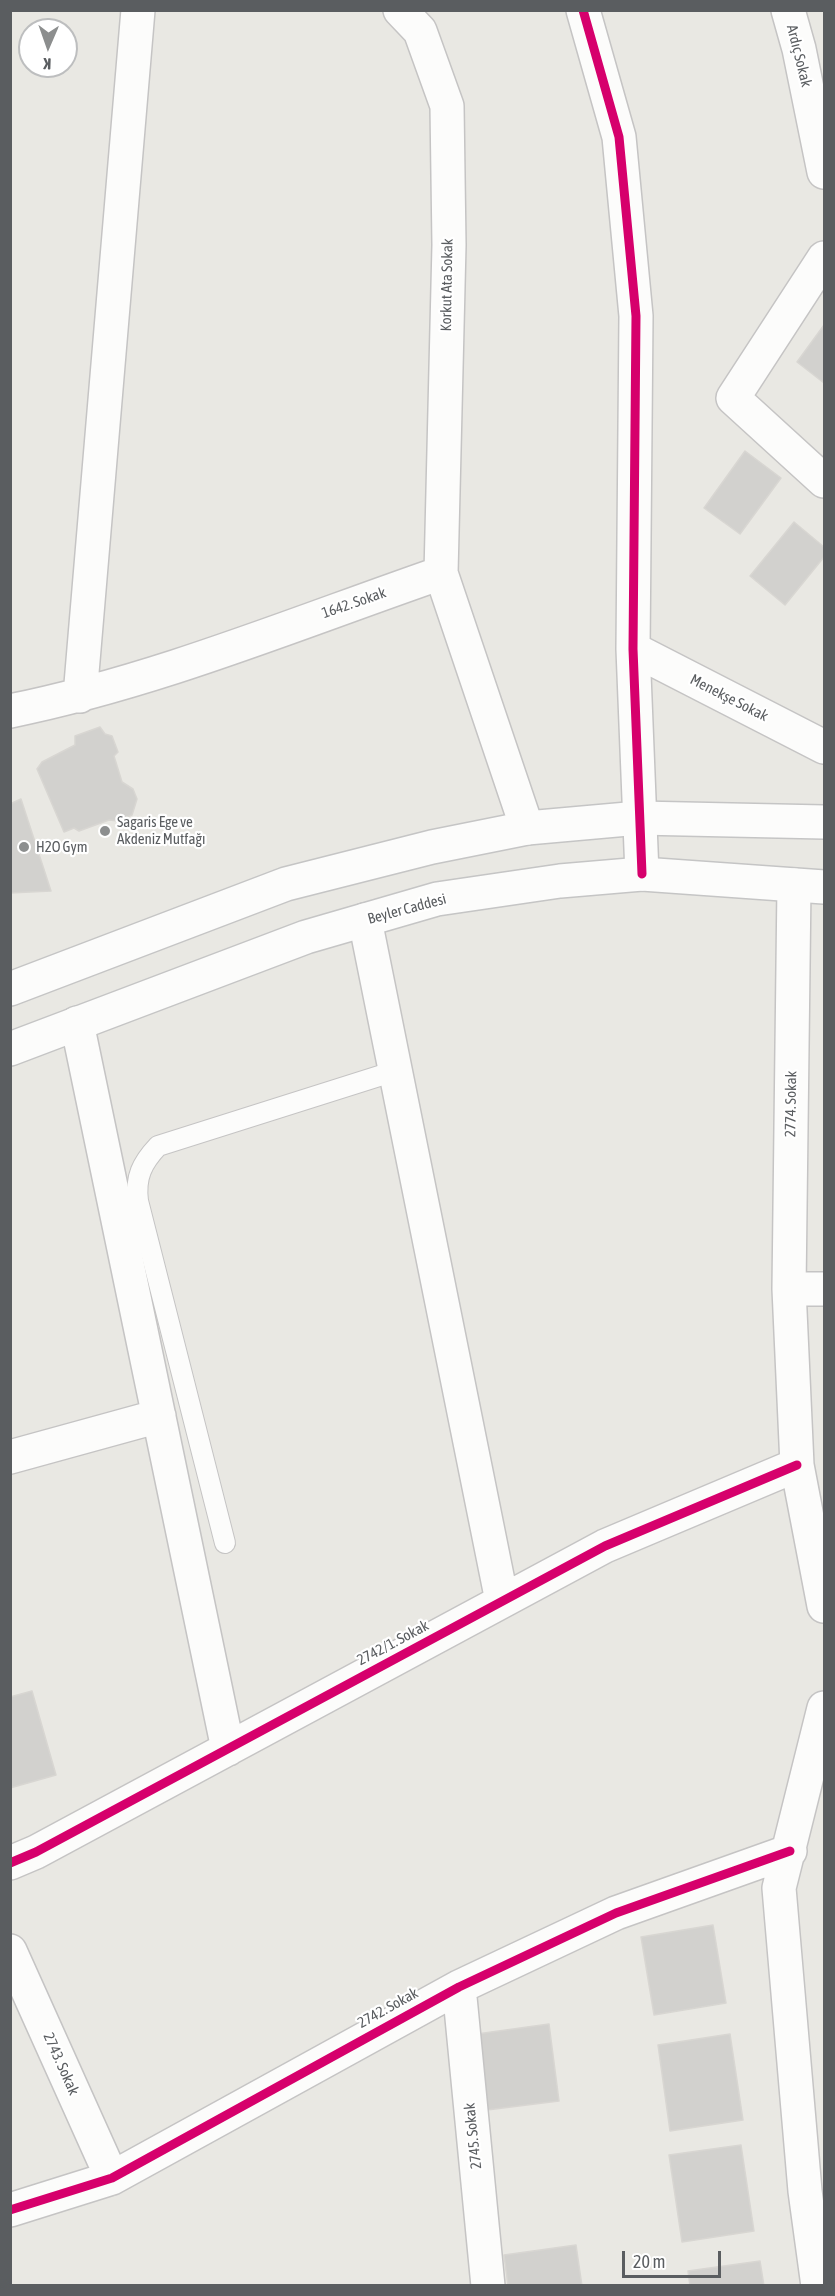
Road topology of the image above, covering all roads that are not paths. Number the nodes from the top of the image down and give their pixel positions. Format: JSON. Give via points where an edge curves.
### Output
{"nodes":[{"id":1,"x":138,"y":10,"type":"edge"},
{"id":2,"x":400,"y":10,"type":"edge"},
{"id":3,"x":583,"y":10,"type":"edge"},
{"id":4,"x":788,"y":10,"type":"edge"},
{"id":5,"x":825,"y":172,"type":"edge"},
{"id":6,"x":825,"y":258,"type":"edge"},
{"id":7,"x":825,"y":481,"type":"edge"},
{"id":8,"x":441,"y":573,"type":"junction"},
{"id":9,"x":633,"y":649,"type":"junction"},
{"id":10,"x":80,"y":696,"type":"junction"},
{"id":11,"x":10,"y":711,"type":"edge"},
{"id":12,"x":825,"y":747,"type":"edge"},
{"id":13,"x":639,"y":818,"type":"junction"},
{"id":14,"x":825,"y":822,"type":"edge"},
{"id":15,"x":527,"y":828,"type":"junction"},
{"id":16,"x":642,"y":874,"type":"junction"},
{"id":17,"x":809,"y":886,"type":"edge"},
{"id":18,"x":365,"y":920,"type":"junction"},
{"id":19,"x":10,"y":988,"type":"edge"},
{"id":20,"x":77,"y":1023,"type":"junction"},
{"id":21,"x":10,"y":1049,"type":"edge"},
{"id":22,"x":395,"y":1071,"type":"junction"},
{"id":23,"x":789,"y":1289,"type":"junction"},
{"id":24,"x":825,"y":1289,"type":"edge"},
{"id":25,"x":159,"y":1416,"type":"junction"},
{"id":26,"x":10,"y":1457,"type":"edge"},
{"id":27,"x":797,"y":1465,"type":"junction"},
{"id":28,"x":225,"y":1543,"type":"dead end"},
{"id":29,"x":502,"y":1601,"type":"junction"},
{"id":30,"x":825,"y":1606,"type":"edge"},
{"id":31,"x":825,"y":1707,"type":"edge"},
{"id":32,"x":228,"y":1749,"type":"junction"},
{"id":33,"x":790,"y":1851,"type":"junction"},
{"id":34,"x":10,"y":1863,"type":"edge"},
{"id":35,"x":10,"y":1951,"type":"edge"},
{"id":36,"x":459,"y":1987,"type":"junction"},
{"id":37,"x":112,"y":2178,"type":"junction"},
{"id":38,"x":10,"y":2210,"type":"edge"},
{"id":39,"x":488,"y":2286,"type":"edge"},
{"id":40,"x":818,"y":2286,"type":"edge"}],
"edges":[{"from":1,"to":10,"type":"street"},
{"from":2,"to":8,"type":"street","name":"Korkut Ata Sokak","via":[[420,31],[447,106],[449,245]]},
{"from":3,"to":9,"type":"street","via":[[619,137],[636,316]]},
{"from":4,"to":5,"type":"street","name":"Ardıç Sokak"},
{"from":6,"to":7,"type":"street","via":[[733,398]]},
{"from":8,"to":10,"type":"street","name":"1642. Sokak"},
{"from":8,"to":15,"type":"street"},
{"from":9,"to":12,"type":"street","name":"Menekşe Sokak"},
{"from":9,"to":13,"type":"street"},
{"from":10,"to":11,"type":"street","name":"1642. Sokak"},
{"from":13,"to":14,"type":"street"},
{"from":13,"to":15,"type":"street"},
{"from":13,"to":16,"type":"street"},
{"from":15,"to":19,"type":"street","via":[[286,884]]},
{"from":16,"to":17,"type":"street","name":"Beyler Caddesi"},
{"from":16,"to":18,"type":"street","name":"Beyler Caddesi","via":[[437,899]]},
{"from":17,"to":23,"type":"street","name":"2774. Sokak"},
{"from":18,"to":20,"type":"street","name":"Beyler Caddesi","via":[[306,937]]},
{"from":18,"to":22,"type":"street"},
{"from":20,"to":21,"type":"street","name":"Beyler Caddesi"},
{"from":20,"to":25,"type":"street"},
{"from":22,"to":28,"type":"lane","via":[[158,1146],[139,1172],[138,1201]]},
{"from":22,"to":29,"type":"street"},
{"from":23,"to":24,"type":"street"},
{"from":23,"to":27,"type":"street","name":"2774. Sokak"},
{"from":25,"to":26,"type":"street"},
{"from":25,"to":32,"type":"street"},
{"from":27,"to":29,"type":"street","name":"2742/1. Sokak","via":[[605,1546]]},
{"from":27,"to":30,"type":"street","name":"2774. Sokak"},
{"from":29,"to":32,"type":"street","name":"2742/1. Sokak"},
{"from":31,"to":33,"type":"street"},
{"from":32,"to":34,"type":"street","name":"2742/1. Sokak"},
{"from":33,"to":36,"type":"street","name":"2742. Sokak","via":[[616,1913]]},
{"from":33,"to":40,"type":"street","via":[[779,1888],[805,2191]]},
{"from":35,"to":37,"type":"street","name":"2743. Sokak"},
{"from":36,"to":37,"type":"street","name":"2742. Sokak"},
{"from":36,"to":39,"type":"street","name":"2745. Sokak"},
{"from":37,"to":38,"type":"street","name":"2742. Sokak"}]}
